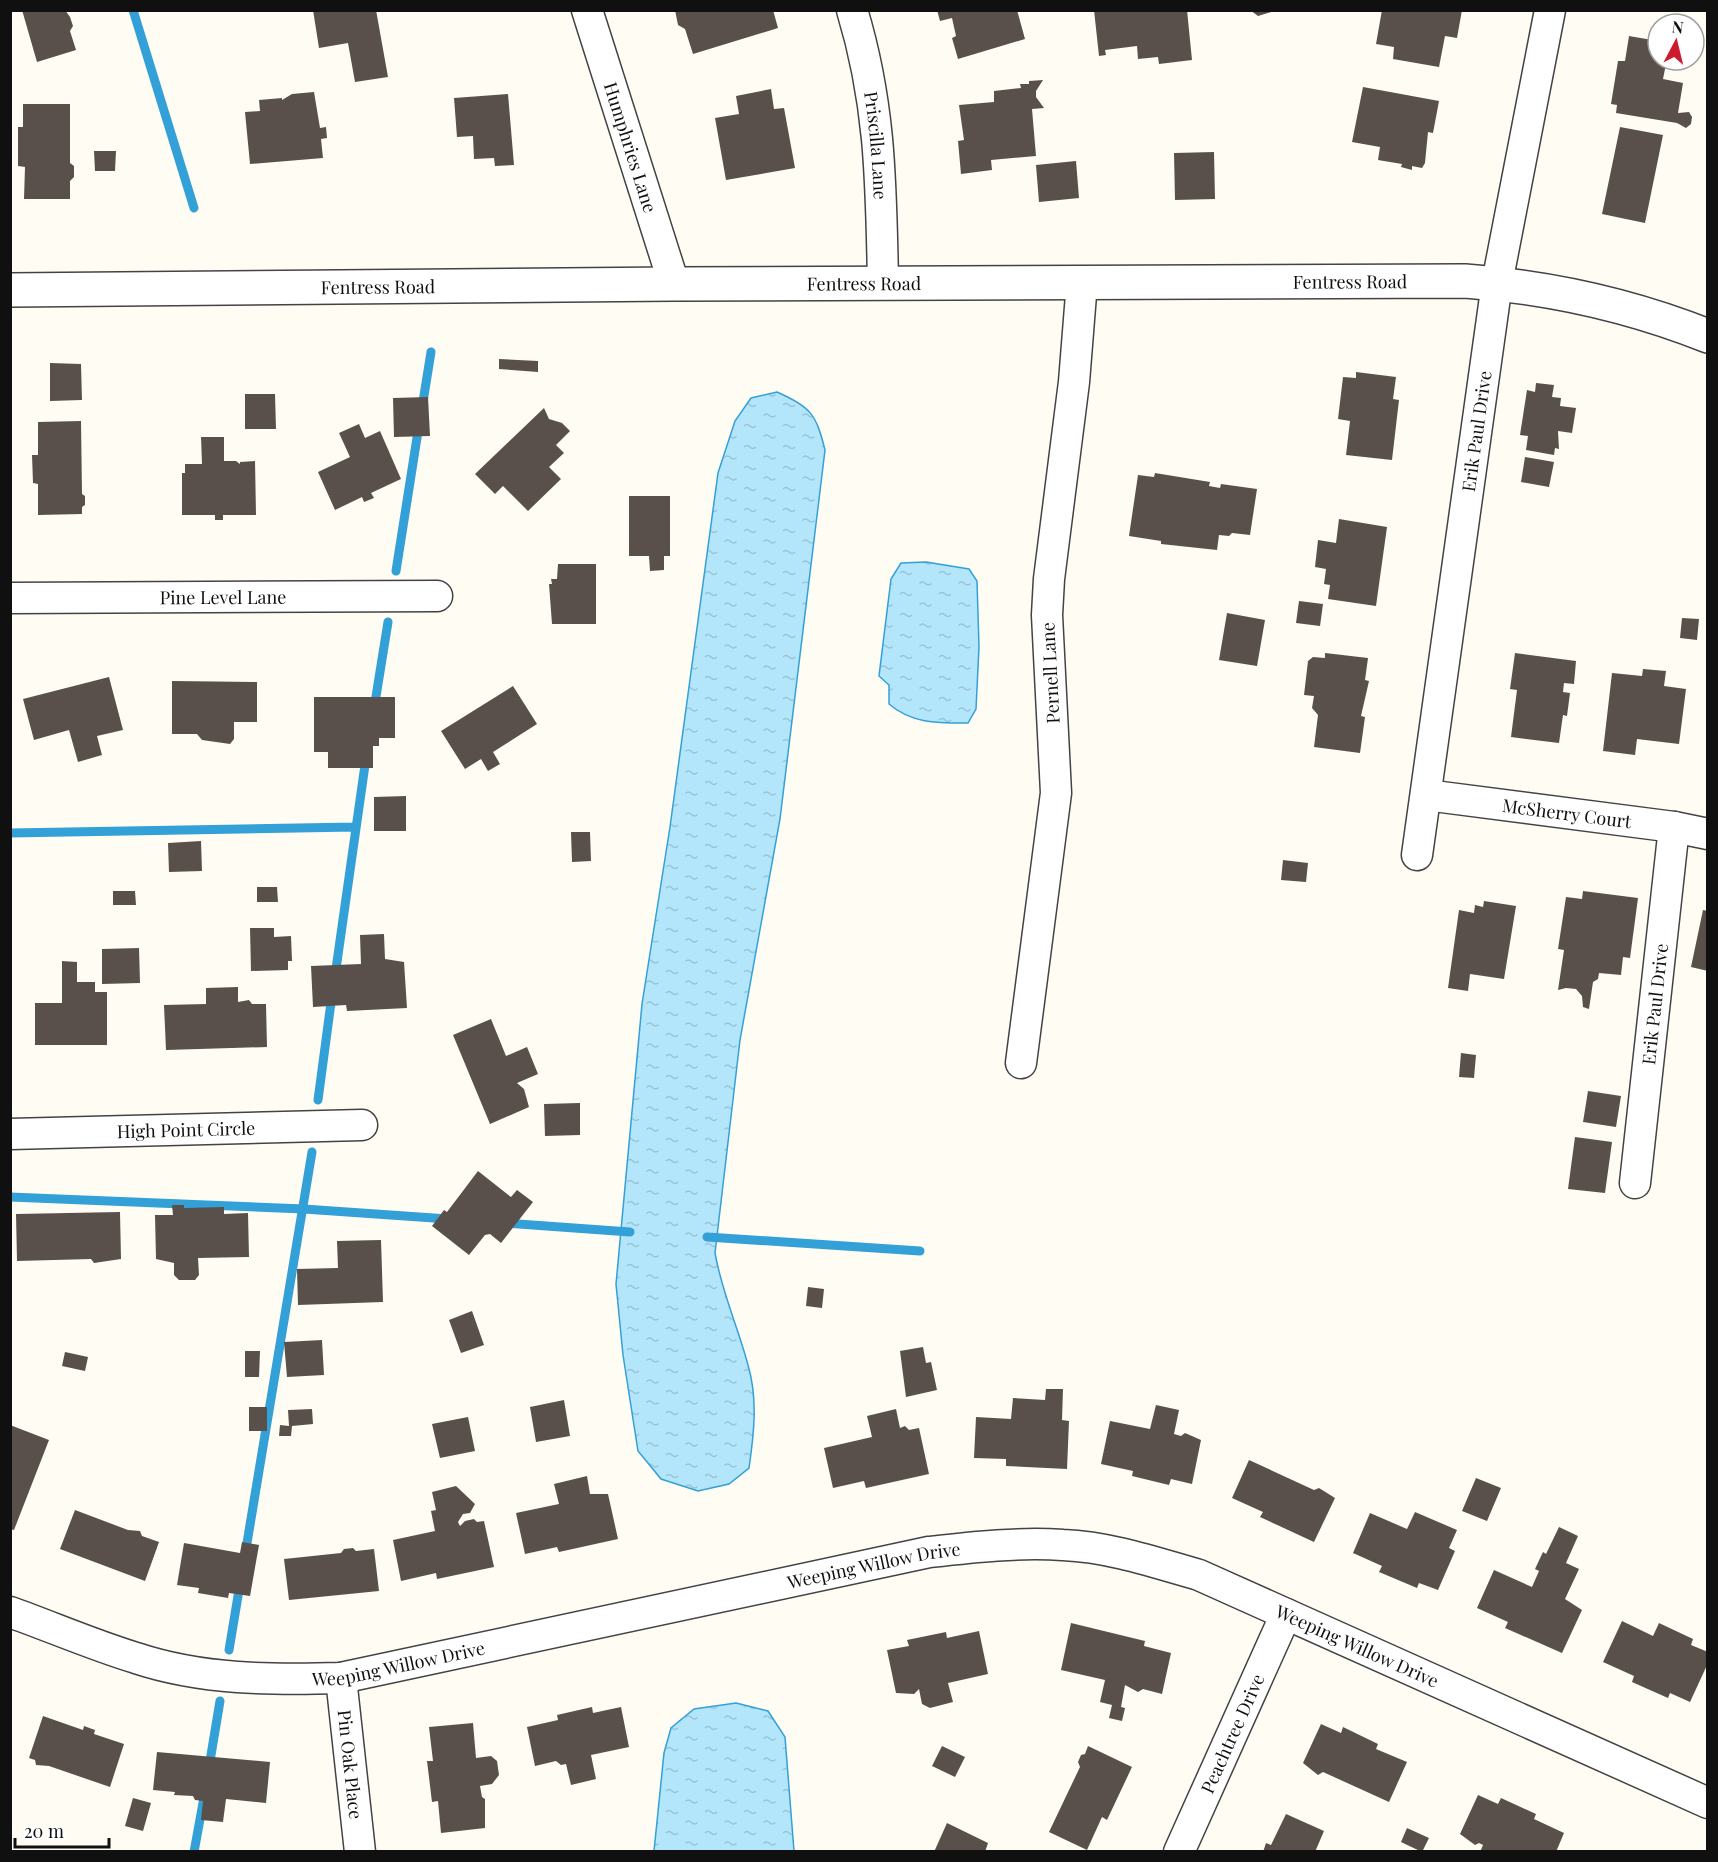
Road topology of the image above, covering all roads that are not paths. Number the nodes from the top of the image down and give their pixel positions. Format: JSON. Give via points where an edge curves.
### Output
{"nodes":[{"id":1,"x":586,"y":10,"type":"edge"},
{"id":2,"x":852,"y":10,"type":"edge"},
{"id":3,"x":1550,"y":10,"type":"edge"},
{"id":4,"x":1082,"y":282,"type":"junction"},
{"id":5,"x":884,"y":283,"type":"junction"},
{"id":6,"x":1497,"y":283,"type":"junction"},
{"id":7,"x":674,"y":284,"type":"junction"},
{"id":8,"x":10,"y":290,"type":"edge"},
{"id":9,"x":1707,"y":336,"type":"edge"},
{"id":10,"x":437,"y":596,"type":"dead end"},
{"id":11,"x":10,"y":598,"type":"edge"},
{"id":12,"x":1426,"y":795,"type":"junction"},
{"id":13,"x":1674,"y":827,"type":"junction"},
{"id":14,"x":1707,"y":834,"type":"edge"},
{"id":15,"x":1417,"y":855,"type":"dead end"},
{"id":16,"x":1021,"y":1063,"type":"dead end"},
{"id":17,"x":362,"y":1125,"type":"dead end"},
{"id":18,"x":10,"y":1134,"type":"edge"},
{"id":19,"x":1635,"y":1183,"type":"dead end"},
{"id":20,"x":10,"y":1612,"type":"edge"},
{"id":21,"x":1286,"y":1614,"type":"junction"},
{"id":22,"x":341,"y":1678,"type":"junction"},
{"id":23,"x":1707,"y":1803,"type":"edge"},
{"id":24,"x":360,"y":1851,"type":"edge"},
{"id":25,"x":1179,"y":1851,"type":"edge"}],
"edges":[{"from":1,"to":7,"type":"street","name":"Humphries Lane"},
{"from":2,"to":5,"type":"street","name":"Priscilla Lane","via":[[873,93],[880,149]]},
{"from":3,"to":6,"type":"street","name":"Erik Paul Drive"},
{"from":4,"to":5,"type":"street","name":"Fentress Road"},
{"from":4,"to":6,"type":"street","name":"Fentress Road"},
{"from":4,"to":16,"type":"street","name":"Pernell Lane","via":[[1047,615],[1056,793]]},
{"from":5,"to":7,"type":"street","name":"Fentress Road"},
{"from":6,"to":9,"type":"street","name":"Fentress Road","via":[[1576,295]]},
{"from":6,"to":12,"type":"street","name":"Erik Paul Drive"},
{"from":7,"to":8,"type":"street","name":"Fentress Road"},
{"from":10,"to":11,"type":"street","name":"Pine Level Lane"},
{"from":12,"to":13,"type":"street","name":"McSherry Court"},
{"from":12,"to":15,"type":"street","name":"Erik Paul Drive"},
{"from":13,"to":14,"type":"street","name":"McSherry Court"},
{"from":13,"to":19,"type":"street","name":"Erik Paul Drive"},
{"from":17,"to":18,"type":"street","name":"High Point Circle"},
{"from":20,"to":22,"type":"street","name":"Weeping Willow Drive","via":[[137,1659],[200,1673],[282,1679]]},
{"from":21,"to":22,"type":"street","name":"Weeping Willow Drive","via":[[1199,1575],[1123,1553],[1065,1545],[1000,1544],[929,1552]]},
{"from":21,"to":23,"type":"street","name":"Weeping Willow Drive"},
{"from":21,"to":25,"type":"street","name":"Peachtree Drive"},
{"from":22,"to":24,"type":"street","name":"Pin Oak Place"}]}
